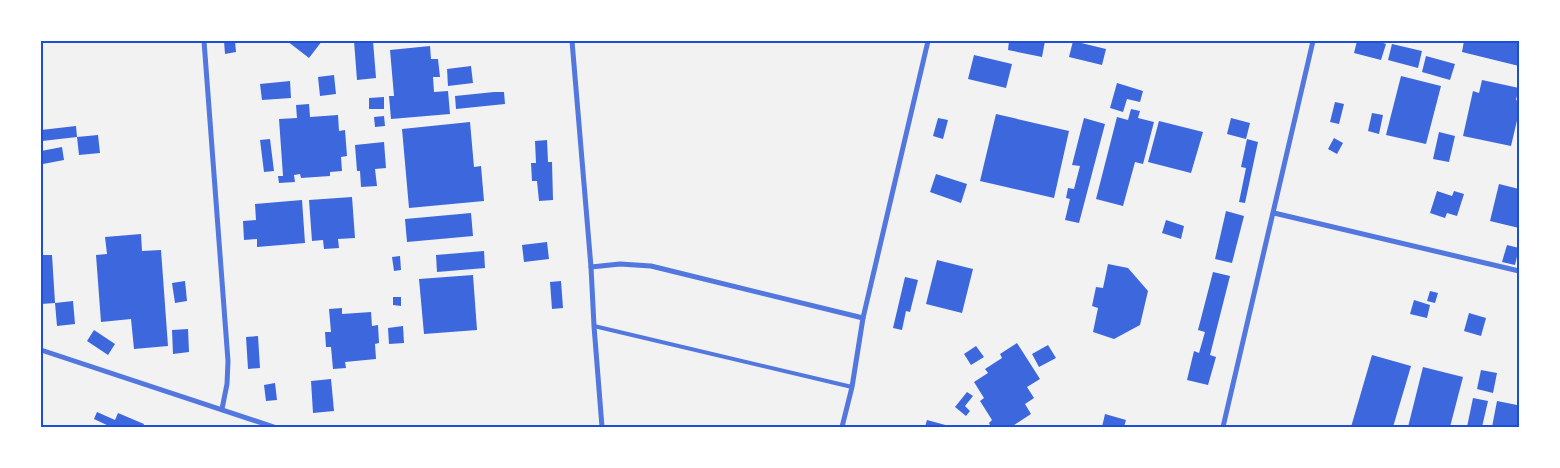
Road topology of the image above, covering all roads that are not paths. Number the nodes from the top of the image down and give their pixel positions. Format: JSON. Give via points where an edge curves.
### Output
{"nodes":[{"id":1,"x":204,"y":41,"type":"edge"},
{"id":2,"x":572,"y":41,"type":"edge"},
{"id":3,"x":928,"y":41,"type":"edge"},
{"id":4,"x":1313,"y":41,"type":"edge"},
{"id":5,"x":1274,"y":213,"type":"junction"},
{"id":6,"x":591,"y":267,"type":"junction"},
{"id":7,"x":1519,"y":271,"type":"edge"},
{"id":8,"x":863,"y":318,"type":"junction"},
{"id":9,"x":594,"y":326,"type":"junction"},
{"id":10,"x":41,"y":350,"type":"edge"},
{"id":11,"x":852,"y":387,"type":"junction"},
{"id":12,"x":222,"y":409,"type":"junction"},
{"id":13,"x":274,"y":427,"type":"edge"},
{"id":14,"x":602,"y":427,"type":"edge"},
{"id":15,"x":842,"y":427,"type":"edge"},
{"id":16,"x":1223,"y":427,"type":"edge"}],
"edges":[{"from":1,"to":12,"type":"street","via":[[228,361]]},
{"from":2,"to":6,"type":"street"},
{"from":3,"to":8,"type":"street"},
{"from":4,"to":5,"type":"street"},
{"from":5,"to":7,"type":"street"},
{"from":5,"to":16,"type":"street"},
{"from":6,"to":8,"type":"street","via":[[620,264],[651,266]]},
{"from":6,"to":9,"type":"street"},
{"from":8,"to":11,"type":"street"},
{"from":9,"to":11,"type":"lane"},
{"from":9,"to":14,"type":"street"},
{"from":10,"to":12,"type":"street"},
{"from":11,"to":15,"type":"street"},
{"from":12,"to":13,"type":"street"}]}
